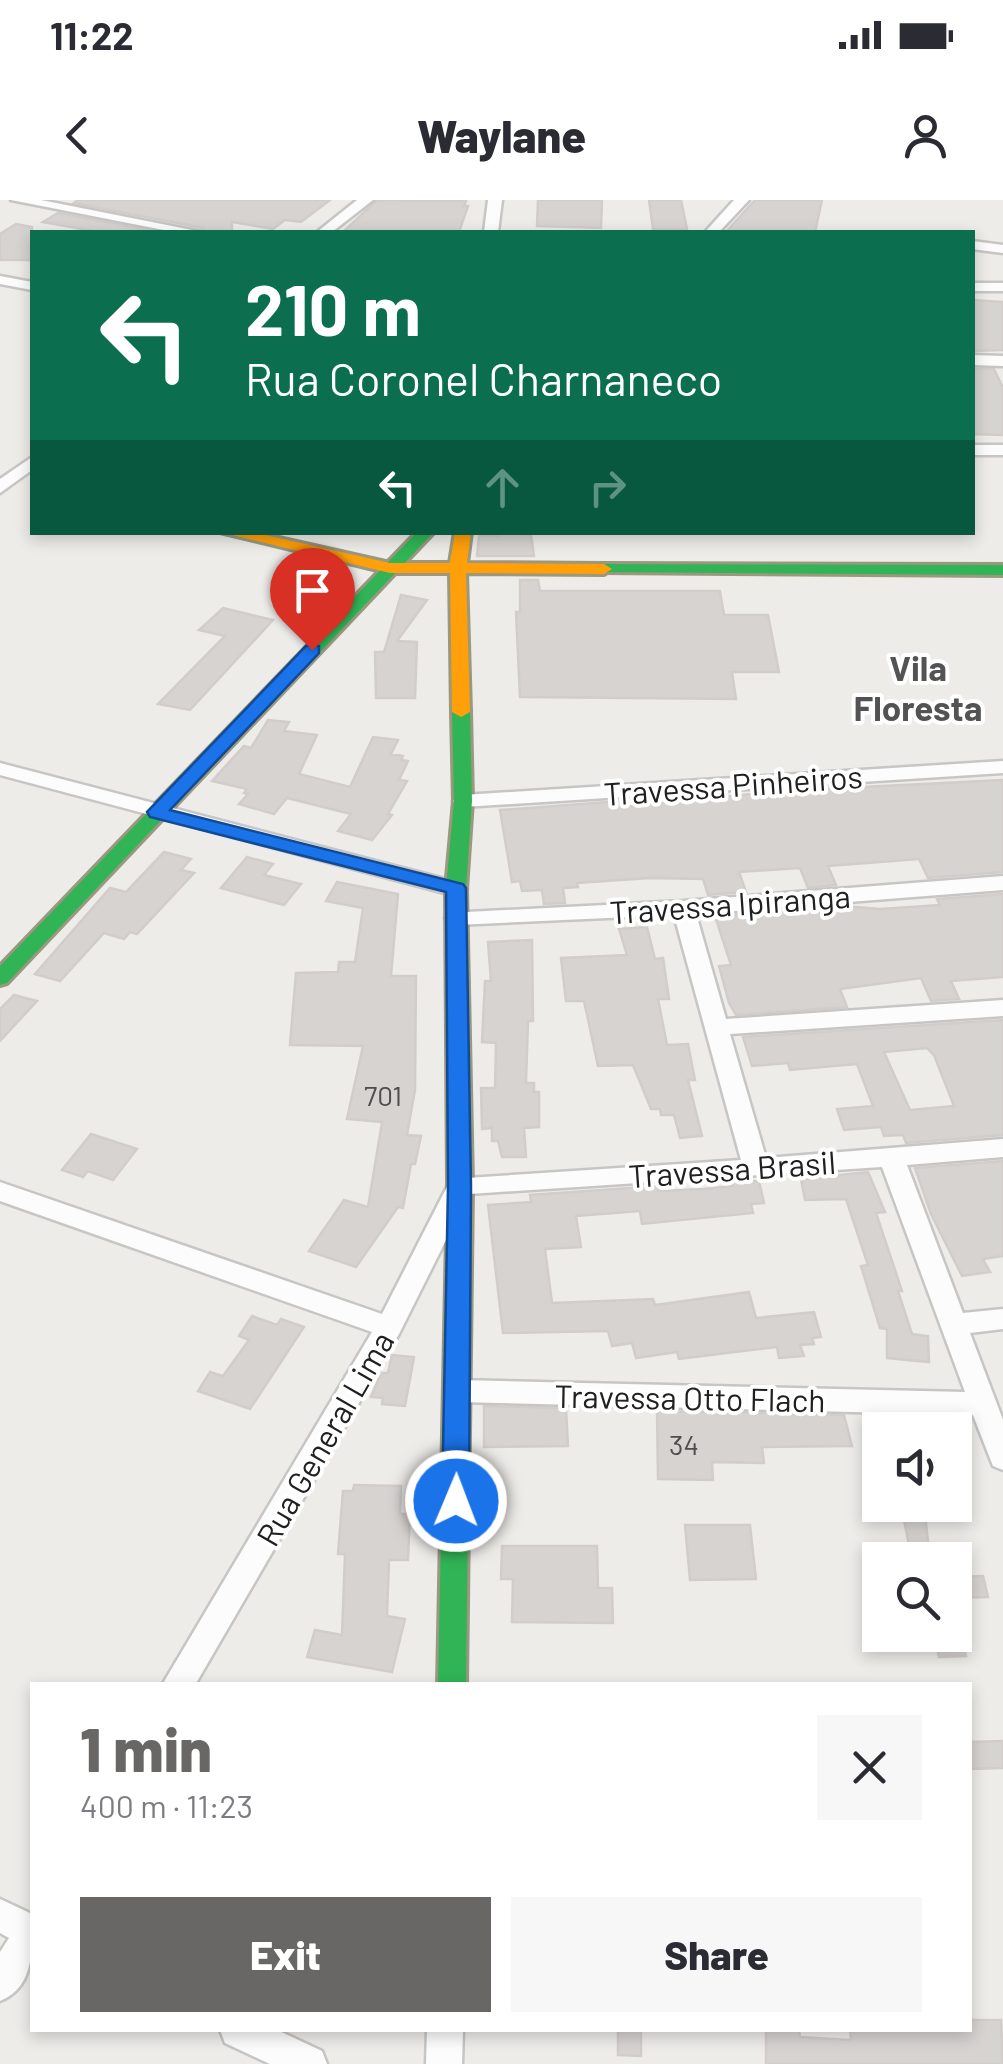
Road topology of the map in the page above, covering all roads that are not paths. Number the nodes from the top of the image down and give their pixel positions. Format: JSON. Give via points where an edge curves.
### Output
{"nodes":[{"id":1,"x":18,"y":200,"type":"edge"},
{"id":2,"x":366,"y":200,"type":"edge"},
{"id":3,"x":495,"y":200,"type":"edge"},
{"id":4,"x":742,"y":200,"type":"edge"},
{"id":5,"x":184,"y":230,"type":"edge"},
{"id":6,"x":327,"y":230,"type":"edge"},
{"id":7,"x":491,"y":230,"type":"edge"},
{"id":8,"x":714,"y":230,"type":"edge"},
{"id":9,"x":975,"y":245,"type":"edge"},
{"id":10,"x":1003,"y":249,"type":"edge"},
{"id":11,"x":0,"y":280,"type":"edge"},
{"id":12,"x":30,"y":286,"type":"edge"},
{"id":13,"x":975,"y":287,"type":"edge"},
{"id":14,"x":1003,"y":287,"type":"edge"},
{"id":15,"x":975,"y":360,"type":"edge"},
{"id":16,"x":1003,"y":361,"type":"edge"},
{"id":17,"x":975,"y":450,"type":"edge"},
{"id":18,"x":1003,"y":450,"type":"edge"},
{"id":19,"x":30,"y":464,"type":"edge"},
{"id":20,"x":2,"y":485,"type":"edge"},
{"id":21,"x":30,"y":490,"type":"edge"},
{"id":22,"x":242,"y":535,"type":"edge"},
{"id":23,"x":423,"y":535,"type":"edge"},
{"id":24,"x":463,"y":535,"type":"edge"},
{"id":25,"x":390,"y":568,"type":"junction"},
{"id":26,"x":458,"y":568,"type":"junction"},
{"id":27,"x":1003,"y":570,"type":"edge"},
{"id":28,"x":1003,"y":767,"type":"edge"},
{"id":29,"x":0,"y":768,"type":"edge"},
{"id":30,"x":463,"y":801,"type":"junction"},
{"id":31,"x":157,"y":812,"type":"junction"},
{"id":32,"x":1003,"y":883,"type":"edge"},
{"id":33,"x":456,"y":888,"type":"junction"},
{"id":34,"x":683,"y":908,"type":"junction"},
{"id":35,"x":456,"y":918,"type":"junction"},
{"id":36,"x":0,"y":978,"type":"edge"},
{"id":37,"x":1003,"y":1008,"type":"edge"},
{"id":38,"x":718,"y":1027,"type":"junction"},
{"id":39,"x":1003,"y":1148,"type":"edge"},
{"id":40,"x":891,"y":1157,"type":"junction"},
{"id":41,"x":756,"y":1168,"type":"junction"},
{"id":42,"x":460,"y":1186,"type":"junction"},
{"id":43,"x":0,"y":1191,"type":"edge"},
{"id":44,"x":1003,"y":1318,"type":"edge"},
{"id":45,"x":954,"y":1324,"type":"junction"},
{"id":46,"x":389,"y":1326,"type":"junction"},
{"id":47,"x":458,"y":1391,"type":"junction"},
{"id":48,"x":982,"y":1404,"type":"junction"},
{"id":49,"x":1003,"y":1458,"type":"edge"},
{"id":50,"x":180,"y":1682,"type":"edge"},
{"id":51,"x":452,"y":1682,"type":"edge"},
{"id":52,"x":0,"y":1916,"type":"edge"},
{"id":53,"x":30,"y":1930,"type":"edge"},
{"id":54,"x":30,"y":1934,"type":"edge"},
{"id":55,"x":0,"y":1984,"type":"edge"},
{"id":56,"x":242,"y":2032,"type":"edge"},
{"id":57,"x":445,"y":2032,"type":"edge"},
{"id":58,"x":308,"y":2064,"type":"edge"},
{"id":59,"x":444,"y":2064,"type":"edge"}],
"edges":[{"from":1,"to":5,"type":"street"},
{"from":2,"to":6,"type":"street"},
{"from":3,"to":7,"type":"street"},
{"from":4,"to":8,"type":"street"},
{"from":9,"to":10,"type":"street"},
{"from":11,"to":12,"type":"street"},
{"from":13,"to":14,"type":"street"},
{"from":15,"to":16,"type":"street"},
{"from":17,"to":18,"type":"street"},
{"from":19,"to":20,"type":"street"},
{"from":20,"to":21,"type":"street"},
{"from":22,"to":25,"type":"street"},
{"from":23,"to":25,"type":"street"},
{"from":24,"to":26,"type":"street"},
{"from":25,"to":26,"type":"street"},
{"from":25,"to":31,"type":"street"},
{"from":26,"to":27,"type":"street"},
{"from":26,"to":30,"type":"street"},
{"from":28,"to":30,"type":"street","name":"Travessa Pinheiros"},
{"from":29,"to":31,"type":"street"},
{"from":30,"to":33,"type":"street"},
{"from":31,"to":33,"type":"street"},
{"from":31,"to":36,"type":"street"},
{"from":32,"to":34,"type":"street","name":"Travessa Ipiranga"},
{"from":33,"to":35,"type":"street"},
{"from":34,"to":35,"type":"street","name":"Travessa Ipiranga"},
{"from":34,"to":38,"type":"street"},
{"from":35,"to":42,"type":"street"},
{"from":37,"to":38,"type":"street"},
{"from":38,"to":41,"type":"street"},
{"from":39,"to":40,"type":"street","name":"Travessa Brasil"},
{"from":40,"to":41,"type":"street","name":"Travessa Brasil"},
{"from":40,"to":45,"type":"street"},
{"from":41,"to":42,"type":"street","name":"Travessa Brasil"},
{"from":42,"to":46,"type":"street","name":"Rua General Lima"},
{"from":42,"to":47,"type":"street"},
{"from":43,"to":46,"type":"street"},
{"from":44,"to":45,"type":"street"},
{"from":45,"to":48,"type":"street"},
{"from":46,"to":50,"type":"street","name":"Rua General Lima"},
{"from":47,"to":48,"type":"street","name":"Travessa Otto Flach"},
{"from":47,"to":51,"type":"street"},
{"from":48,"to":49,"type":"street"},
{"from":52,"to":53,"type":"street"},
{"from":54,"to":55,"type":"street"},
{"from":56,"to":58,"type":"street"},
{"from":57,"to":59,"type":"street"}]}
